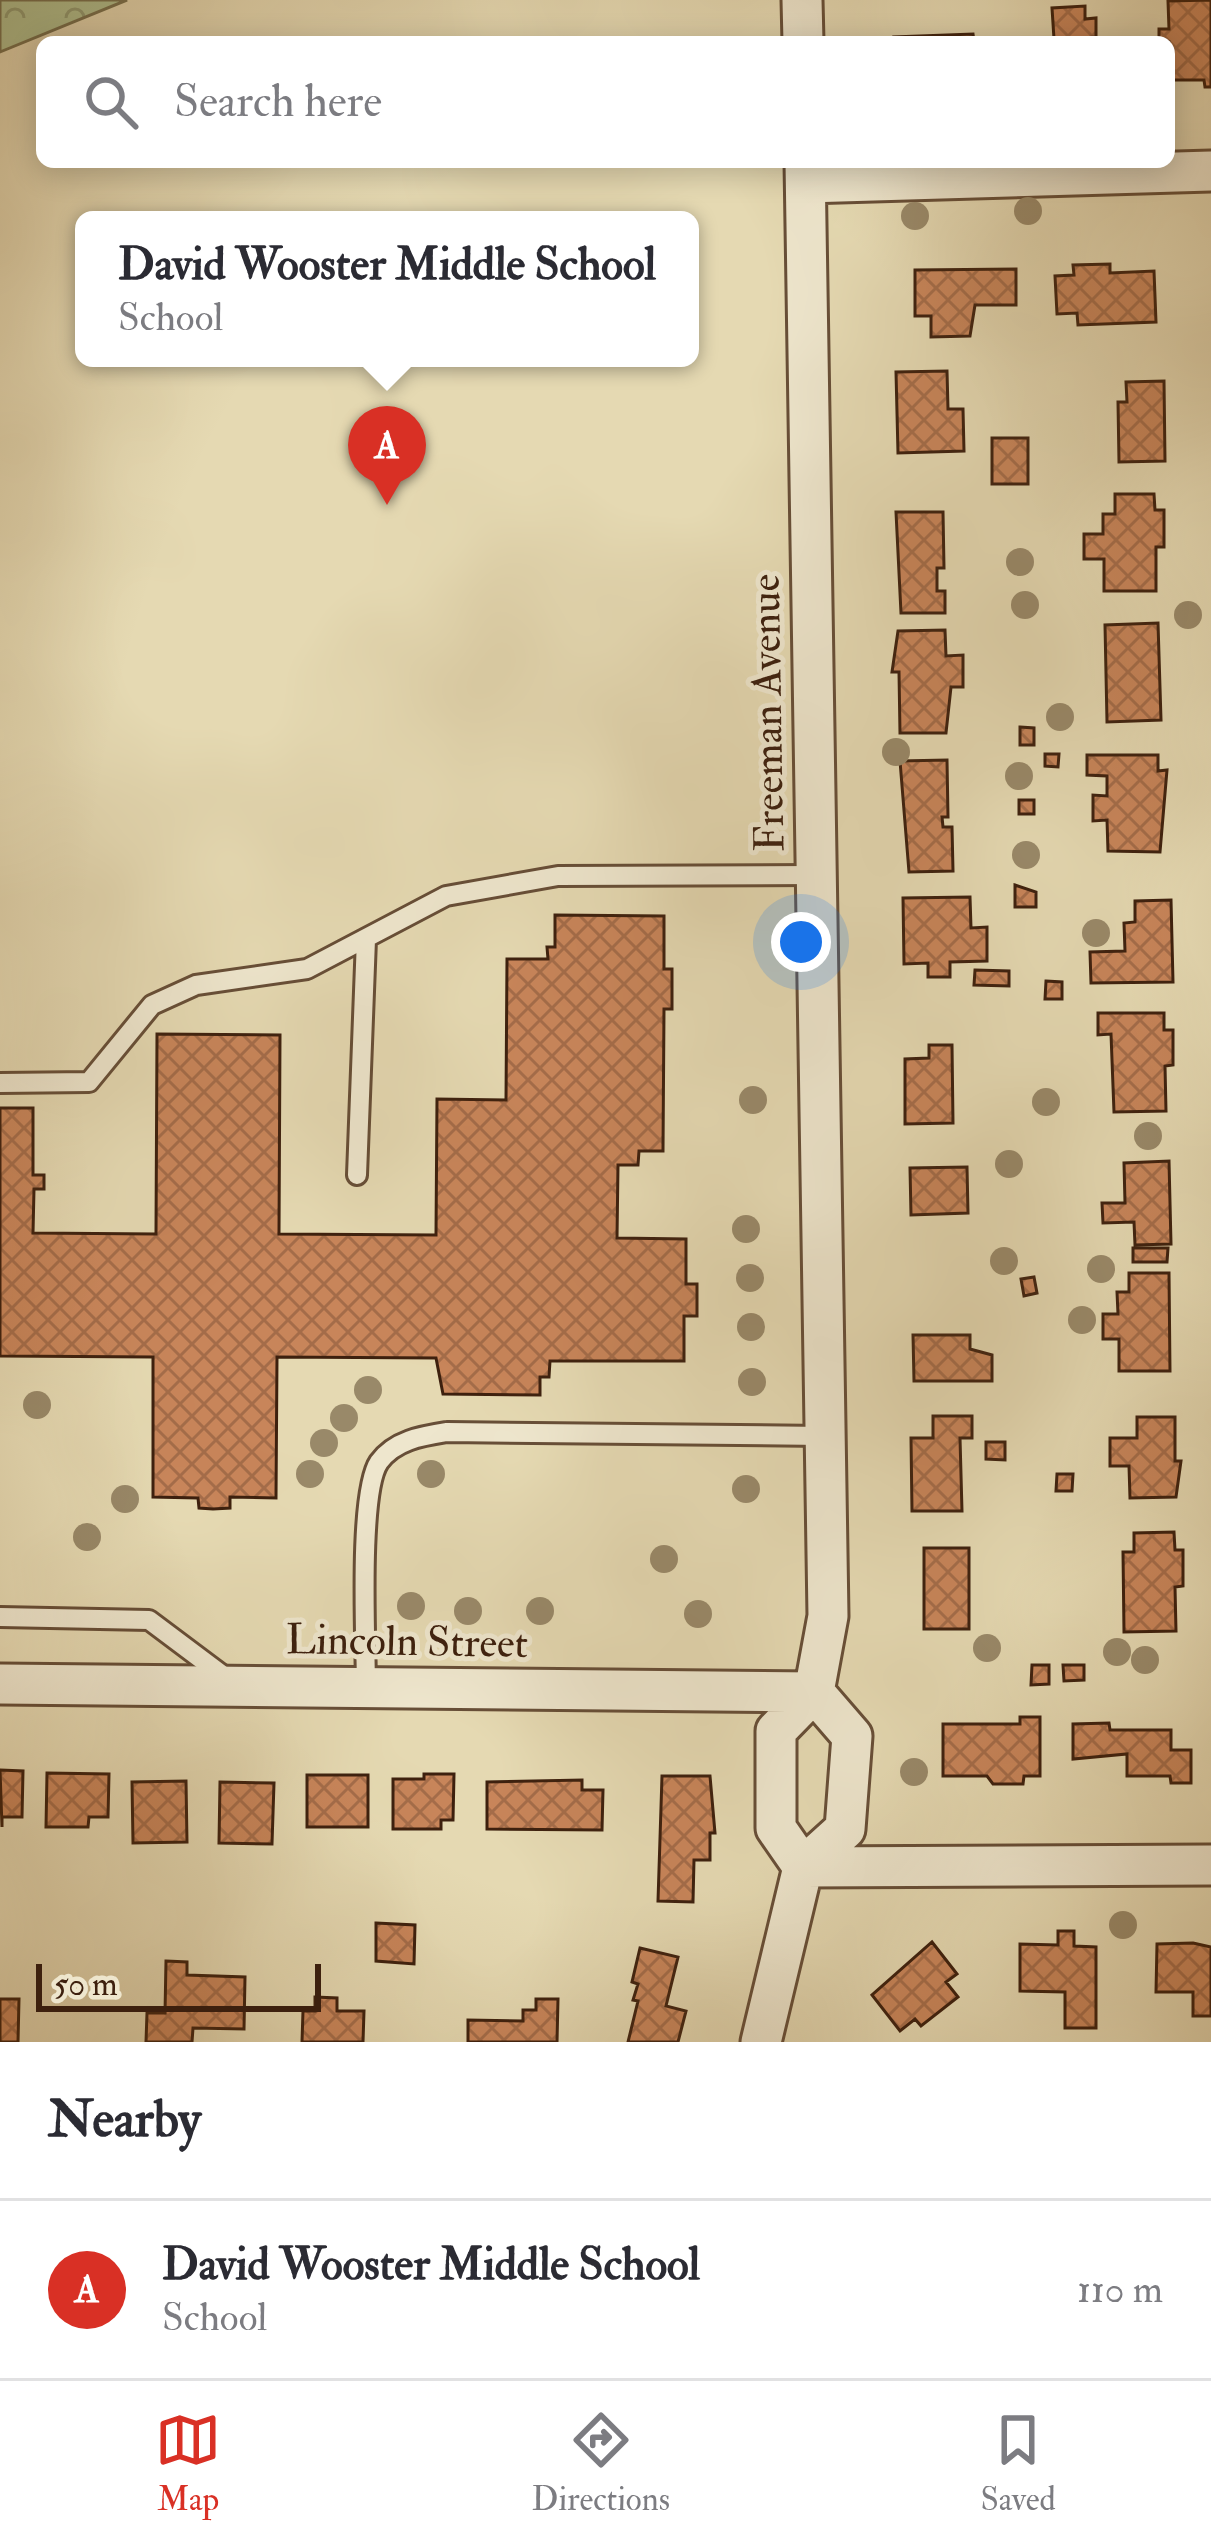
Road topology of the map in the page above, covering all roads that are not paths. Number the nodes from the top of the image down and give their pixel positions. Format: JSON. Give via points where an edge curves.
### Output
{"nodes":[{"id":1,"x":802,"y":0,"type":"edge"},
{"id":2,"x":803,"y":36,"type":"edge"},
{"id":3,"x":1211,"y":171,"type":"edge"},
{"id":4,"x":806,"y":173,"type":"edge"},
{"id":5,"x":816,"y":875,"type":"junction"},
{"id":6,"x":366,"y":939,"type":"junction"},
{"id":7,"x":0,"y":1083,"type":"edge"},
{"id":8,"x":357,"y":1175,"type":"dead end"},
{"id":9,"x":824,"y":1436,"type":"junction"},
{"id":10,"x":0,"y":1617,"type":"edge"},
{"id":11,"x":0,"y":1684,"type":"edge"},
{"id":12,"x":238,"y":1686,"type":"junction"},
{"id":13,"x":366,"y":1689,"type":"junction"},
{"id":14,"x":814,"y":1693,"type":"junction"},
{"id":15,"x":1211,"y":1865,"type":"edge"},
{"id":16,"x":803,"y":1867,"type":"junction"},
{"id":17,"x":761,"y":2042,"type":"edge"}],
"edges":[{"from":1,"to":2,"type":"street"},
{"from":3,"to":4,"type":"street"},
{"from":4,"to":5,"type":"street","name":"Freeman Avenue"},
{"from":5,"to":6,"type":"lane","via":[[558,876],[446,896]]},
{"from":5,"to":9,"type":"street","name":"Freeman Avenue"},
{"from":6,"to":7,"type":"lane","via":[[307,969],[196,985],[152,1005],[89,1082]]},
{"from":6,"to":8,"type":"lane"},
{"from":9,"to":13,"type":"lane","via":[[447,1432],[395,1447],[379,1462],[368,1502]]},
{"from":9,"to":14,"type":"street","name":"Freeman Avenue","via":[[828,1616]]},
{"from":10,"to":12,"type":"lane","via":[[149,1620]]},
{"from":11,"to":12,"type":"street","name":"Lincoln Street"},
{"from":12,"to":13,"type":"street","name":"Lincoln Street"},
{"from":13,"to":14,"type":"street","name":"Lincoln Street"},
{"from":14,"to":16,"type":"street","via":[[776,1731],[776,1828]]},
{"from":14,"to":16,"type":"street","via":[[852,1736],[845,1829]]},
{"from":15,"to":16,"type":"street"},
{"from":16,"to":17,"type":"street"}]}
